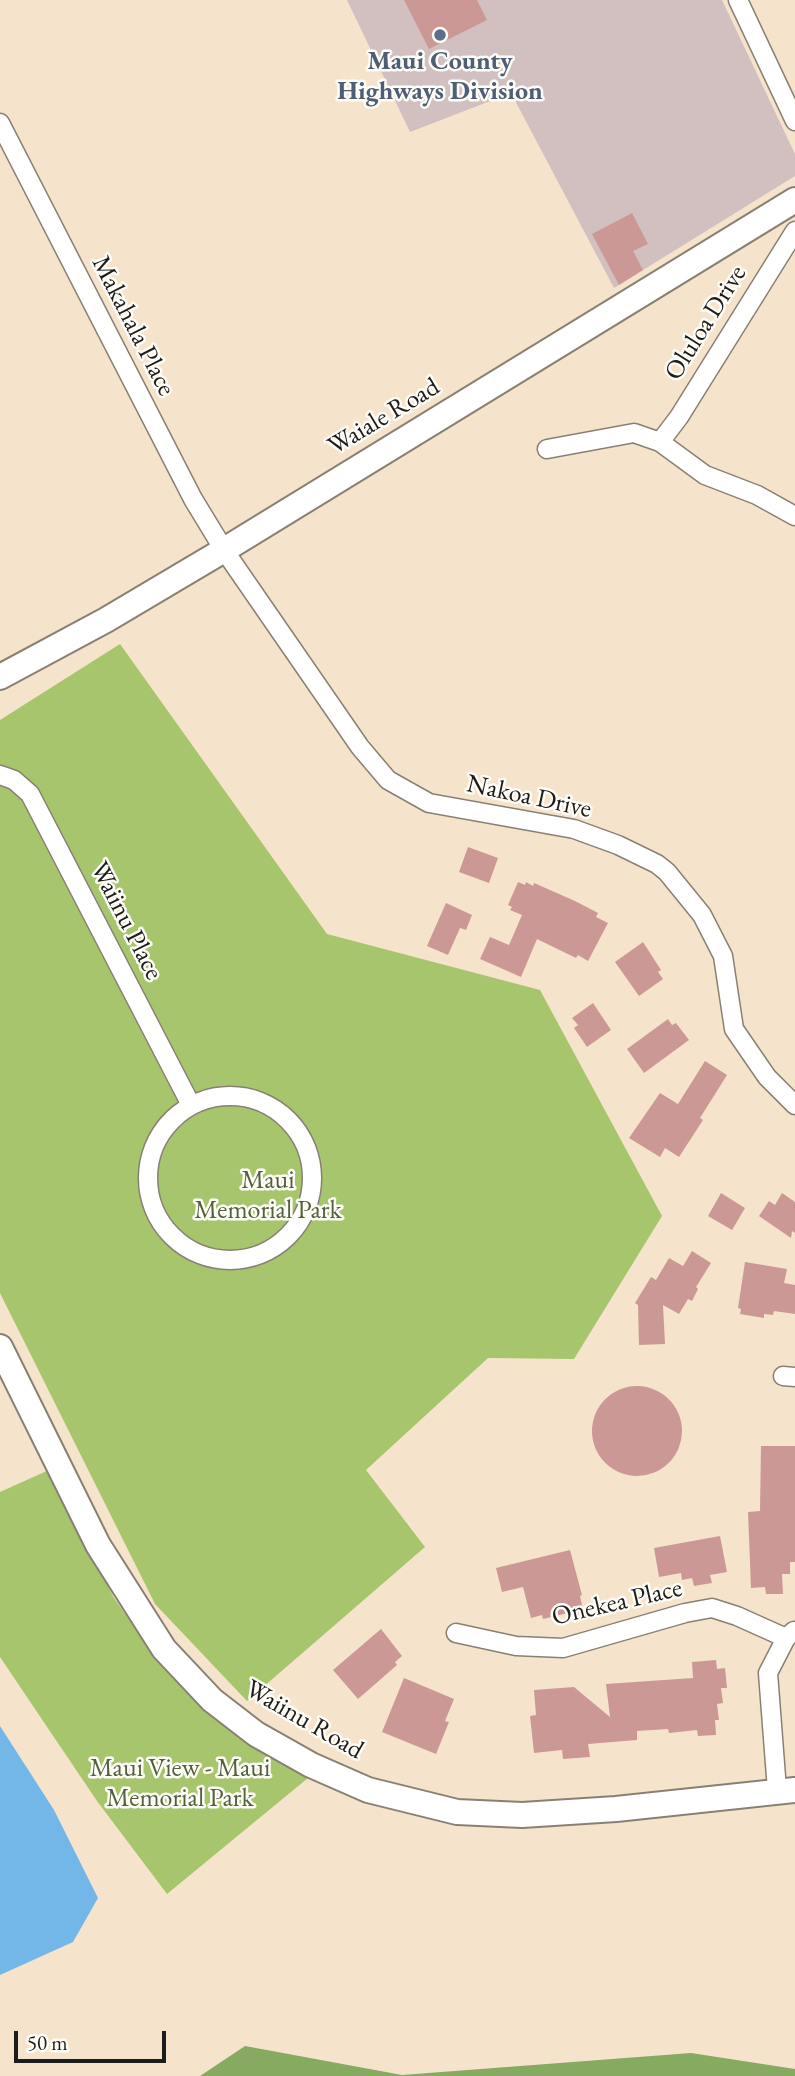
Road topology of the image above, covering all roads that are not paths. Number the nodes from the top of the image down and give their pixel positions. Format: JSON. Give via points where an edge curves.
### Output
{"nodes":[{"id":1,"x":738,"y":0,"type":"edge"},
{"id":2,"x":795,"y":121,"type":"edge"},
{"id":3,"x":0,"y":123,"type":"edge"},
{"id":4,"x":795,"y":200,"type":"edge"},
{"id":5,"x":795,"y":231,"type":"edge"},
{"id":6,"x":660,"y":442,"type":"junction"},
{"id":7,"x":547,"y":449,"type":"dead end"},
{"id":8,"x":795,"y":516,"type":"edge"},
{"id":9,"x":224,"y":550,"type":"junction"},
{"id":10,"x":0,"y":677,"type":"edge"},
{"id":11,"x":0,"y":775,"type":"edge"},
{"id":12,"x":191,"y":1105,"type":"junction"},
{"id":13,"x":795,"y":1105,"type":"edge"},
{"id":14,"x":0,"y":1347,"type":"edge"},
{"id":15,"x":456,"y":1633,"type":"dead end"},
{"id":16,"x":791,"y":1634,"type":"edge"},
{"id":17,"x":786,"y":1790,"type":"edge"}],
"edges":[{"from":1,"to":2,"type":"street"},
{"from":3,"to":9,"type":"street","name":"Makahala Place","via":[[186,487]]},
{"from":4,"to":9,"type":"street","name":"Waiale Road"},
{"from":5,"to":6,"type":"street","name":"Oluloa Drive"},
{"from":6,"to":7,"type":"street","via":[[634,433]]},
{"from":6,"to":8,"type":"street","via":[[705,475]]},
{"from":9,"to":10,"type":"street","name":"Waiale Road"},
{"from":9,"to":13,"type":"street","name":"Nakoa Drive","via":[[360,747],[388,780],[429,803],[574,830],[618,845],[667,872],[702,915],[723,956],[734,1029],[767,1077]]},
{"from":11,"to":12,"type":"street","name":"Waiinu Place","via":[[30,794]]},
{"from":12,"to":12,"type":"street","via":[[166,1125],[151,1153],[148,1185],[157,1216],[178,1242],[206,1257],[238,1261],[269,1251],[294,1231],[309,1203],[312,1171],[303,1139],[283,1115],[254,1099],[222,1096]]},
{"from":14,"to":17,"type":"street","name":"Waiinu Road","via":[[98,1545],[164,1649],[212,1700],[311,1765],[368,1790],[457,1812],[549,1814]]},
{"from":15,"to":16,"type":"street","name":"Onekea Place","via":[[516,1646],[563,1648],[712,1608]]},
{"from":16,"to":17,"type":"street","name":"Onekea Place","via":[[768,1673]]}]}
